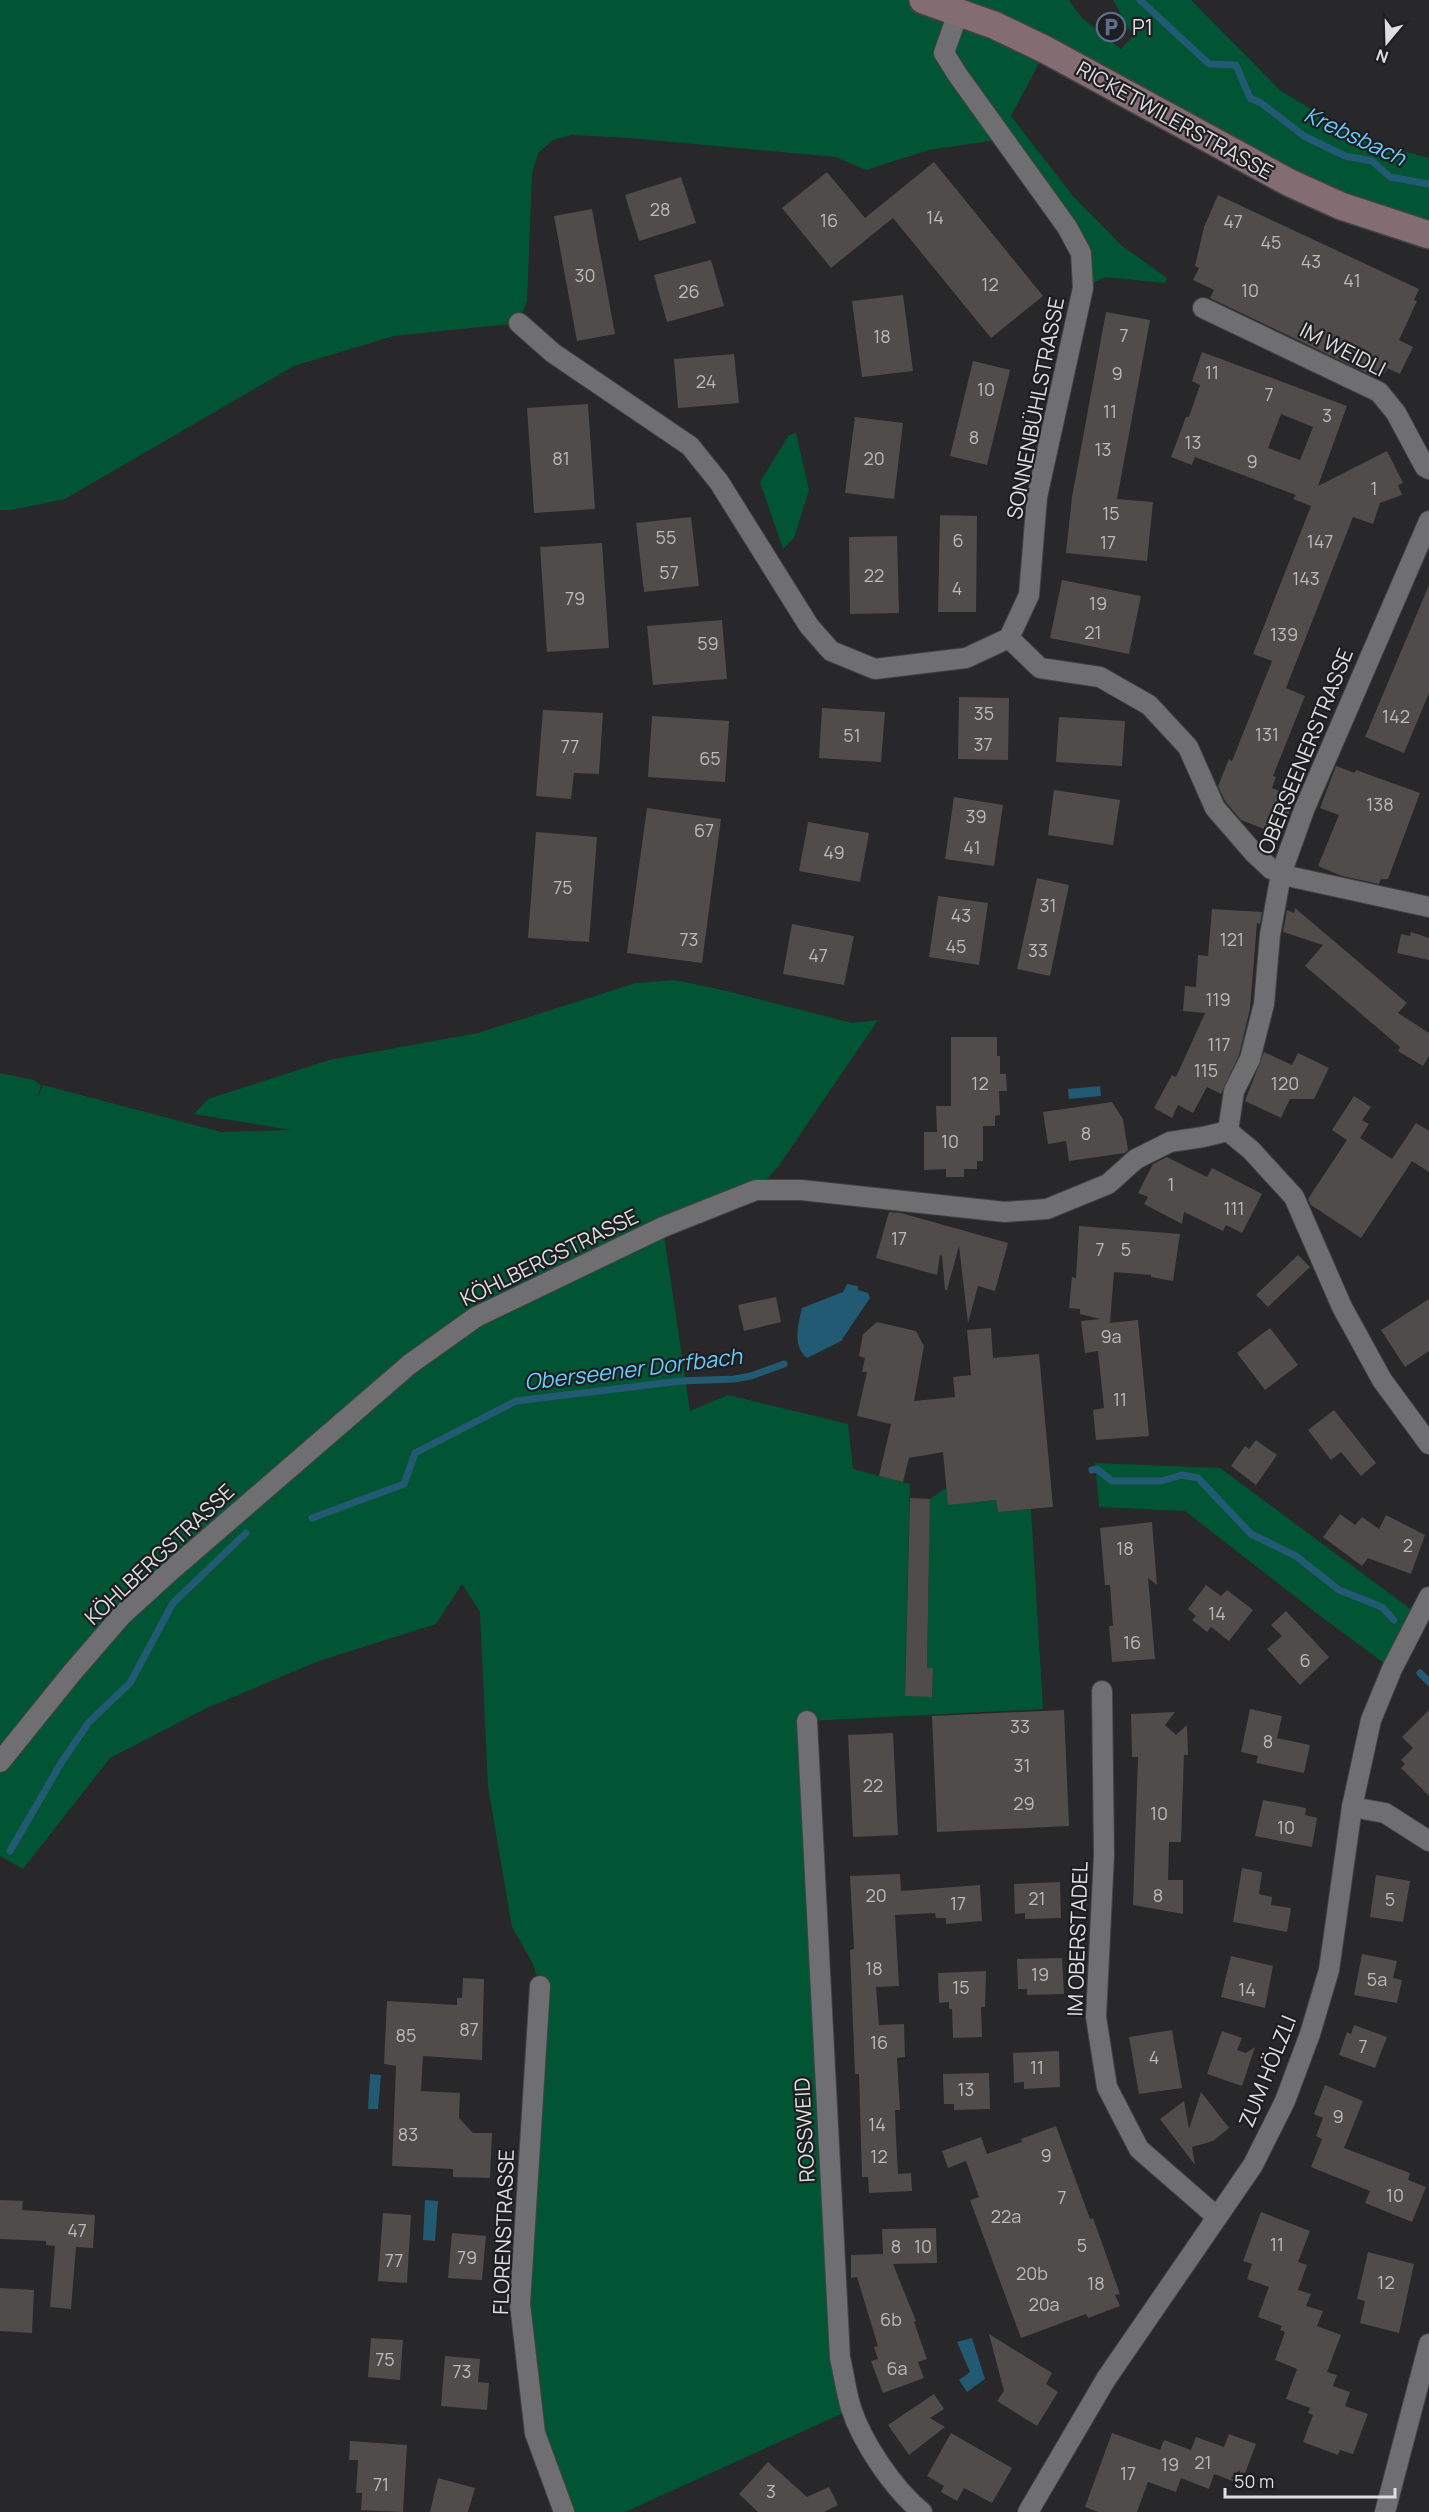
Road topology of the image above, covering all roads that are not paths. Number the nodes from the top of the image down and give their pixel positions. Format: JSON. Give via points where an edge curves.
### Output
{"nodes":[{"id":1,"x":923,"y":0,"type":"edge"},
{"id":2,"x":958,"y":13,"type":"junction"},
{"id":3,"x":1429,"y":235,"type":"edge"},
{"id":4,"x":1203,"y":308,"type":"dead end"},
{"id":5,"x":519,"y":323,"type":"dead end"},
{"id":6,"x":1429,"y":469,"type":"edge"},
{"id":7,"x":1429,"y":521,"type":"edge"},
{"id":8,"x":1009,"y":638,"type":"junction"},
{"id":9,"x":1281,"y":874,"type":"junction"},
{"id":10,"x":1429,"y":907,"type":"edge"},
{"id":11,"x":1228,"y":1131,"type":"junction"},
{"id":12,"x":1429,"y":1444,"type":"edge"},
{"id":13,"x":1429,"y":1597,"type":"edge"},
{"id":14,"x":1102,"y":1691,"type":"dead end"},
{"id":15,"x":807,"y":1721,"type":"dead end"},
{"id":16,"x":0,"y":1761,"type":"edge"},
{"id":17,"x":1352,"y":1808,"type":"junction"},
{"id":18,"x":1429,"y":1841,"type":"edge"},
{"id":19,"x":540,"y":1986,"type":"dead end"},
{"id":20,"x":1217,"y":2217,"type":"junction"},
{"id":21,"x":1429,"y":2344,"type":"edge"},
{"id":22,"x":564,"y":2512,"type":"edge"},
{"id":23,"x":922,"y":2512,"type":"edge"},
{"id":24,"x":1028,"y":2512,"type":"edge"},
{"id":25,"x":1385,"y":2512,"type":"edge"}],
"edges":[{"from":1,"to":2,"type":"street","name":"RICKETWILERSTRASSE"},
{"from":2,"to":3,"type":"street","name":"RICKETWILERSTRASSE","via":[[1046,50],[1300,187],[1341,206]]},
{"from":2,"to":8,"type":"street","name":"SONNENBÜHLSTRASSE","via":[[944,53],[1067,227],[1081,253],[1083,288],[1037,497],[1029,595]]},
{"from":4,"to":6,"type":"street","name":"IM WEIDLI","via":[[1379,392]]},
{"from":5,"to":8,"type":"street","via":[[553,353],[690,446],[719,482],[809,626],[831,651],[875,669],[966,658]]},
{"from":7,"to":9,"type":"street","name":"OBERSEENERSTRASSE","via":[[1308,800]]},
{"from":8,"to":9,"type":"street","via":[[1040,668],[1100,677],[1149,705],[1188,747],[1215,808],[1254,853]]},
{"from":9,"to":10,"type":"street"},
{"from":9,"to":11,"type":"street","name":"OBERSEENERSTRASSE","via":[[1264,1004],[1250,1059],[1234,1091]]},
{"from":11,"to":12,"type":"street","via":[[1294,1197],[1342,1307],[1382,1380]]},
{"from":11,"to":16,"type":"street","name":"KÖHLBERGSTRASSE","via":[[1170,1142],[1137,1159],[1108,1185],[1047,1209],[1005,1212],[801,1190],[756,1190],[663,1227],[476,1317],[410,1364],[122,1615]]},
{"from":13,"to":17,"type":"street","name":"ZUM HÖLZLI","via":[[1392,1668],[1371,1720]]},
{"from":14,"to":20,"type":"street","name":"IM OBERSTADEL","via":[[1104,1855],[1096,2017],[1107,2088],[1138,2149]]},
{"from":15,"to":23,"type":"street","name":"ROSSWEID","via":[[840,2358],[852,2409],[873,2453],[910,2503]]},
{"from":17,"to":18,"type":"street","via":[[1385,1813]]},
{"from":17,"to":20,"type":"street","name":"ZUM HÖLZLI","via":[[1329,1970],[1310,2034],[1285,2101],[1253,2165]]},
{"from":19,"to":22,"type":"street","name":"FLORENSTRASSE","via":[[520,2304],[535,2433]]},
{"from":20,"to":24,"type":"street","name":"ZUM HÖLZLI","via":[[1106,2379]]},
{"from":21,"to":25,"type":"street"}]}
